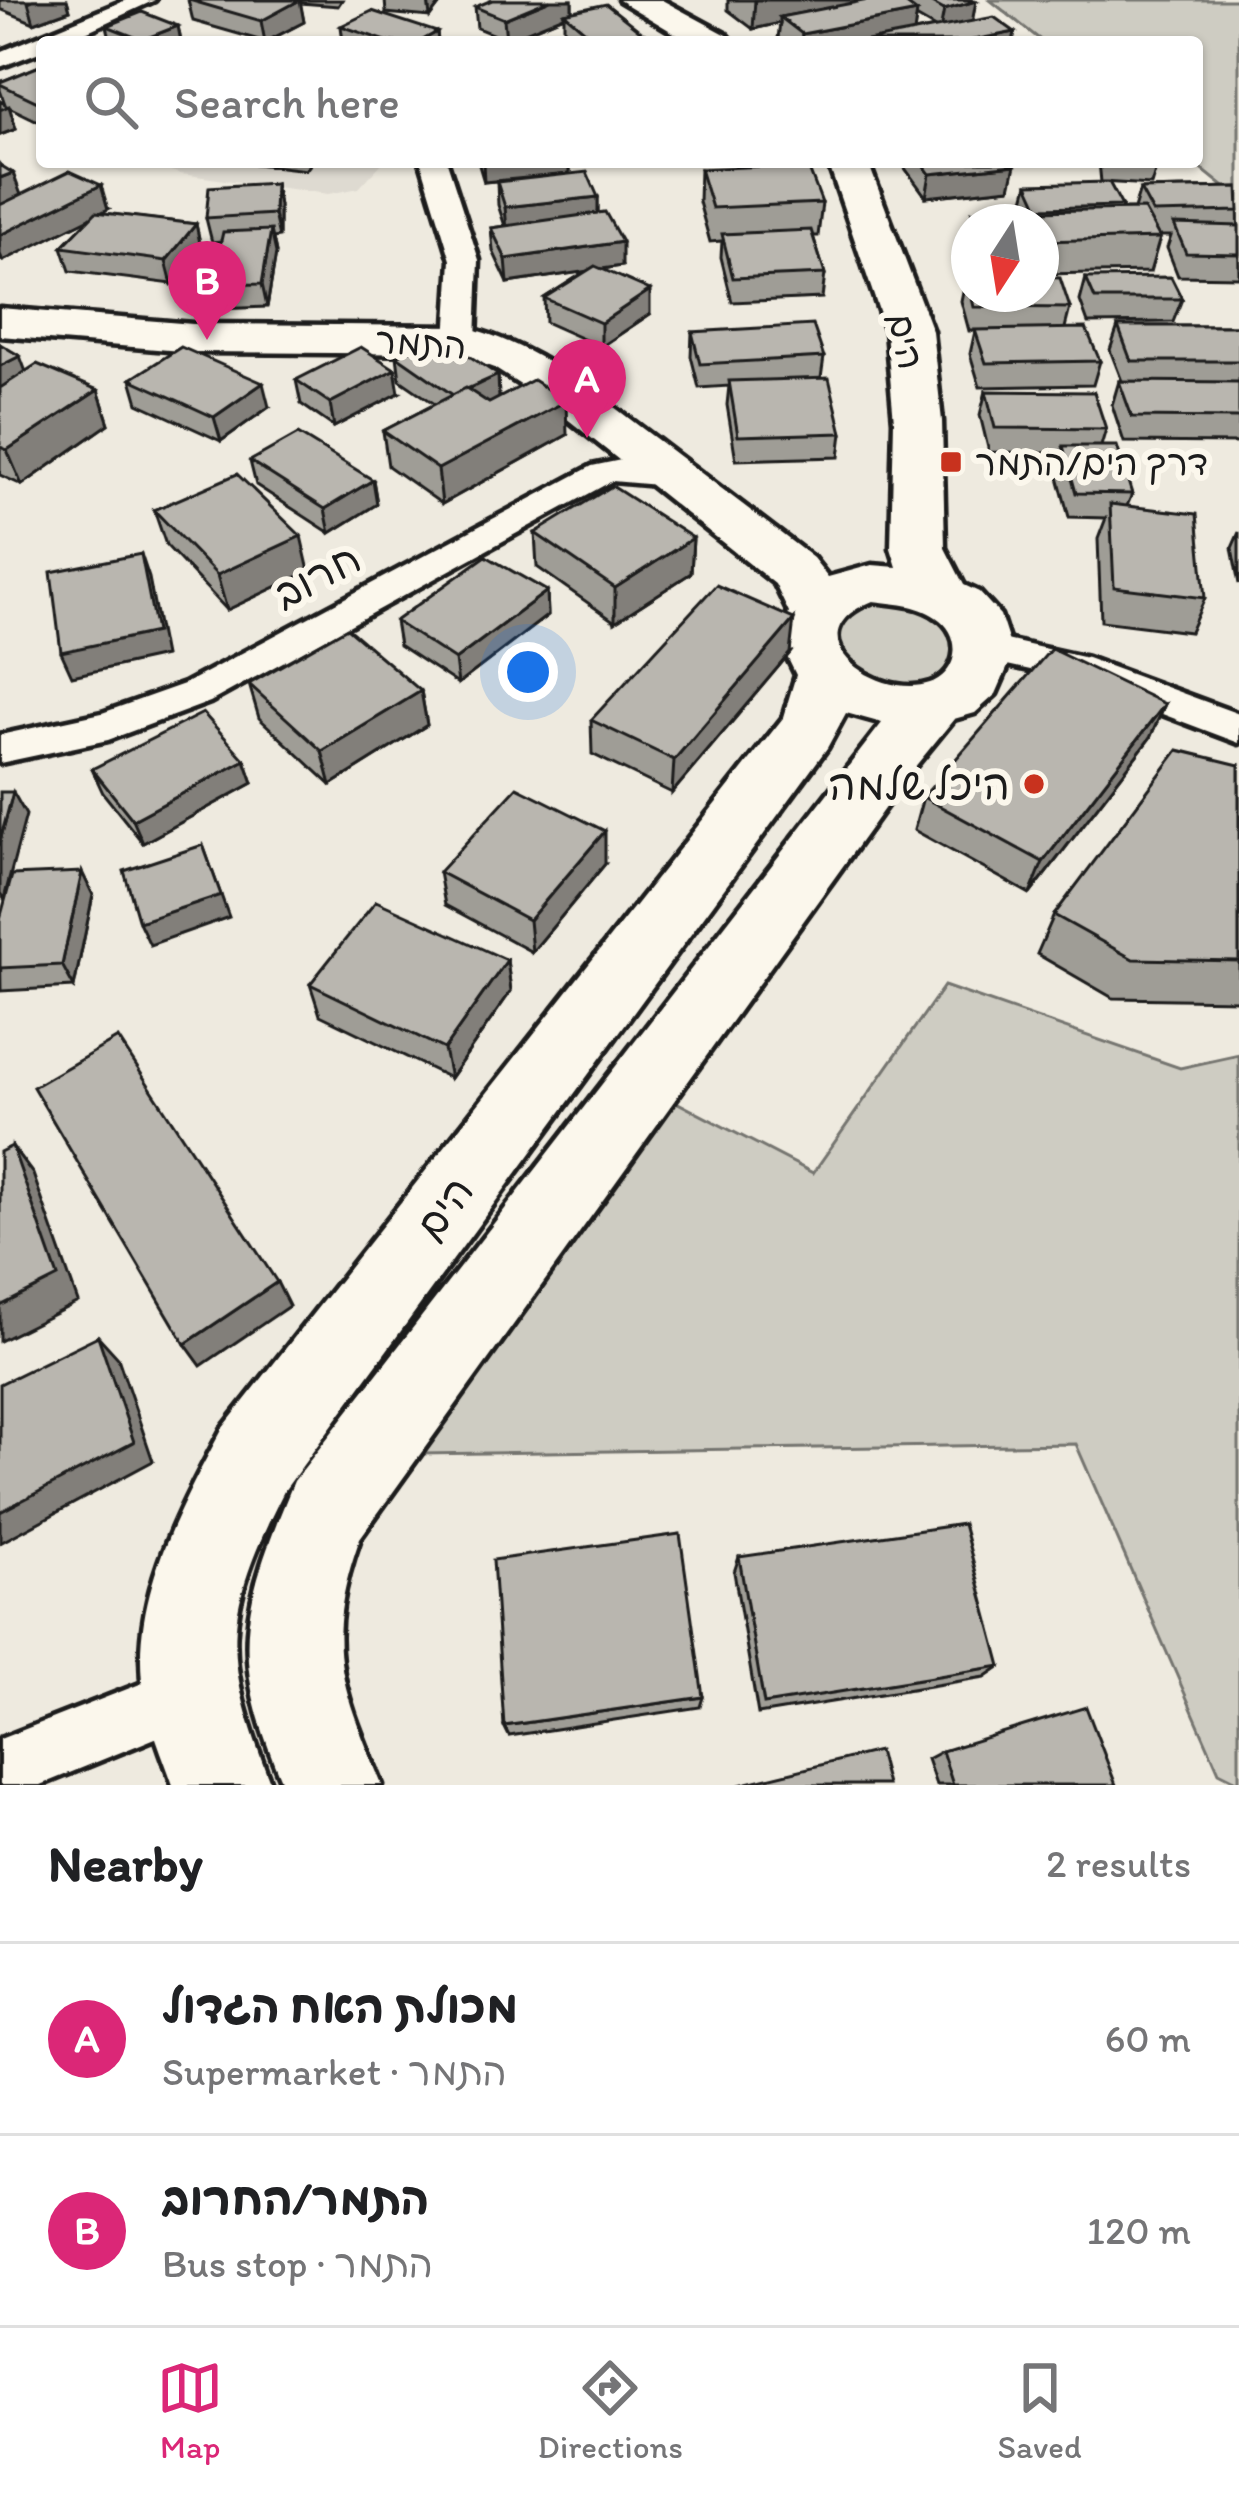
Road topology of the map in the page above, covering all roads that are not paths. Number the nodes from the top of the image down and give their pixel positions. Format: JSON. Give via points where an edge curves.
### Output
{"nodes":[{"id":1,"x":144,"y":0,"type":"edge"},
{"id":2,"x":636,"y":0,"type":"edge"},
{"id":3,"x":60,"y":36,"type":"edge"},
{"id":4,"x":704,"y":36,"type":"edge"},
{"id":5,"x":36,"y":46,"type":"edge"},
{"id":6,"x":0,"y":60,"type":"edge"},
{"id":7,"x":436,"y":168,"type":"edge"},
{"id":8,"x":850,"y":168,"type":"edge"},
{"id":9,"x":0,"y":322,"type":"edge"},
{"id":10,"x":461,"y":340,"type":"junction"},
{"id":11,"x":669,"y":476,"type":"junction"},
{"id":12,"x":942,"y":594,"type":"junction"},
{"id":13,"x":821,"y":643,"type":"junction"},
{"id":14,"x":988,"y":649,"type":"junction"},
{"id":15,"x":934,"y":703,"type":"junction"},
{"id":16,"x":1239,"y":729,"type":"edge"},
{"id":17,"x":0,"y":749,"type":"edge"},
{"id":18,"x":191,"y":1694,"type":"junction"},
{"id":19,"x":0,"y":1770,"type":"edge"},
{"id":20,"x":222,"y":1785,"type":"edge"},
{"id":21,"x":333,"y":1785,"type":"edge"}],
"edges":[{"from":1,"to":3,"type":"street"},
{"from":2,"to":4,"type":"main road"},
{"from":5,"to":6,"type":"street"},
{"from":7,"to":10,"type":"street","via":[[465,260]]},
{"from":8,"to":12,"type":"main road","name":"הים","via":[[909,331],[918,548]]},
{"from":9,"to":10,"type":"main road","name":"התמר","via":[[174,337]]},
{"from":10,"to":11,"type":"main road","name":"התמר","via":[[511,358],[558,388]]},
{"from":11,"to":13,"type":"main road","name":"התמר","via":[[794,572],[814,600]]},
{"from":11,"to":17,"type":"street","name":"חרוב","via":[[603,473],[196,693],[108,726]]},
{"from":12,"to":13,"type":"main road","via":[[896,583],[830,598]]},
{"from":12,"to":14,"type":"main road","via":[[975,618]]},
{"from":13,"to":15,"type":"main road","via":[[862,698]]},
{"from":13,"to":18,"type":"main road","name":"הים","via":[[817,711],[806,732],[253,1460],[209,1546],[188,1614]]},
{"from":14,"to":15,"type":"main road","via":[[975,682]]},
{"from":14,"to":16,"type":"street","via":[[1074,668]]},
{"from":15,"to":21,"type":"main road","name":"הים","via":[[325,1512],[301,1580],[290,1648],[315,1748]]},
{"from":18,"to":19,"type":"street"},
{"from":18,"to":20,"type":"main road","name":"הים"}]}
